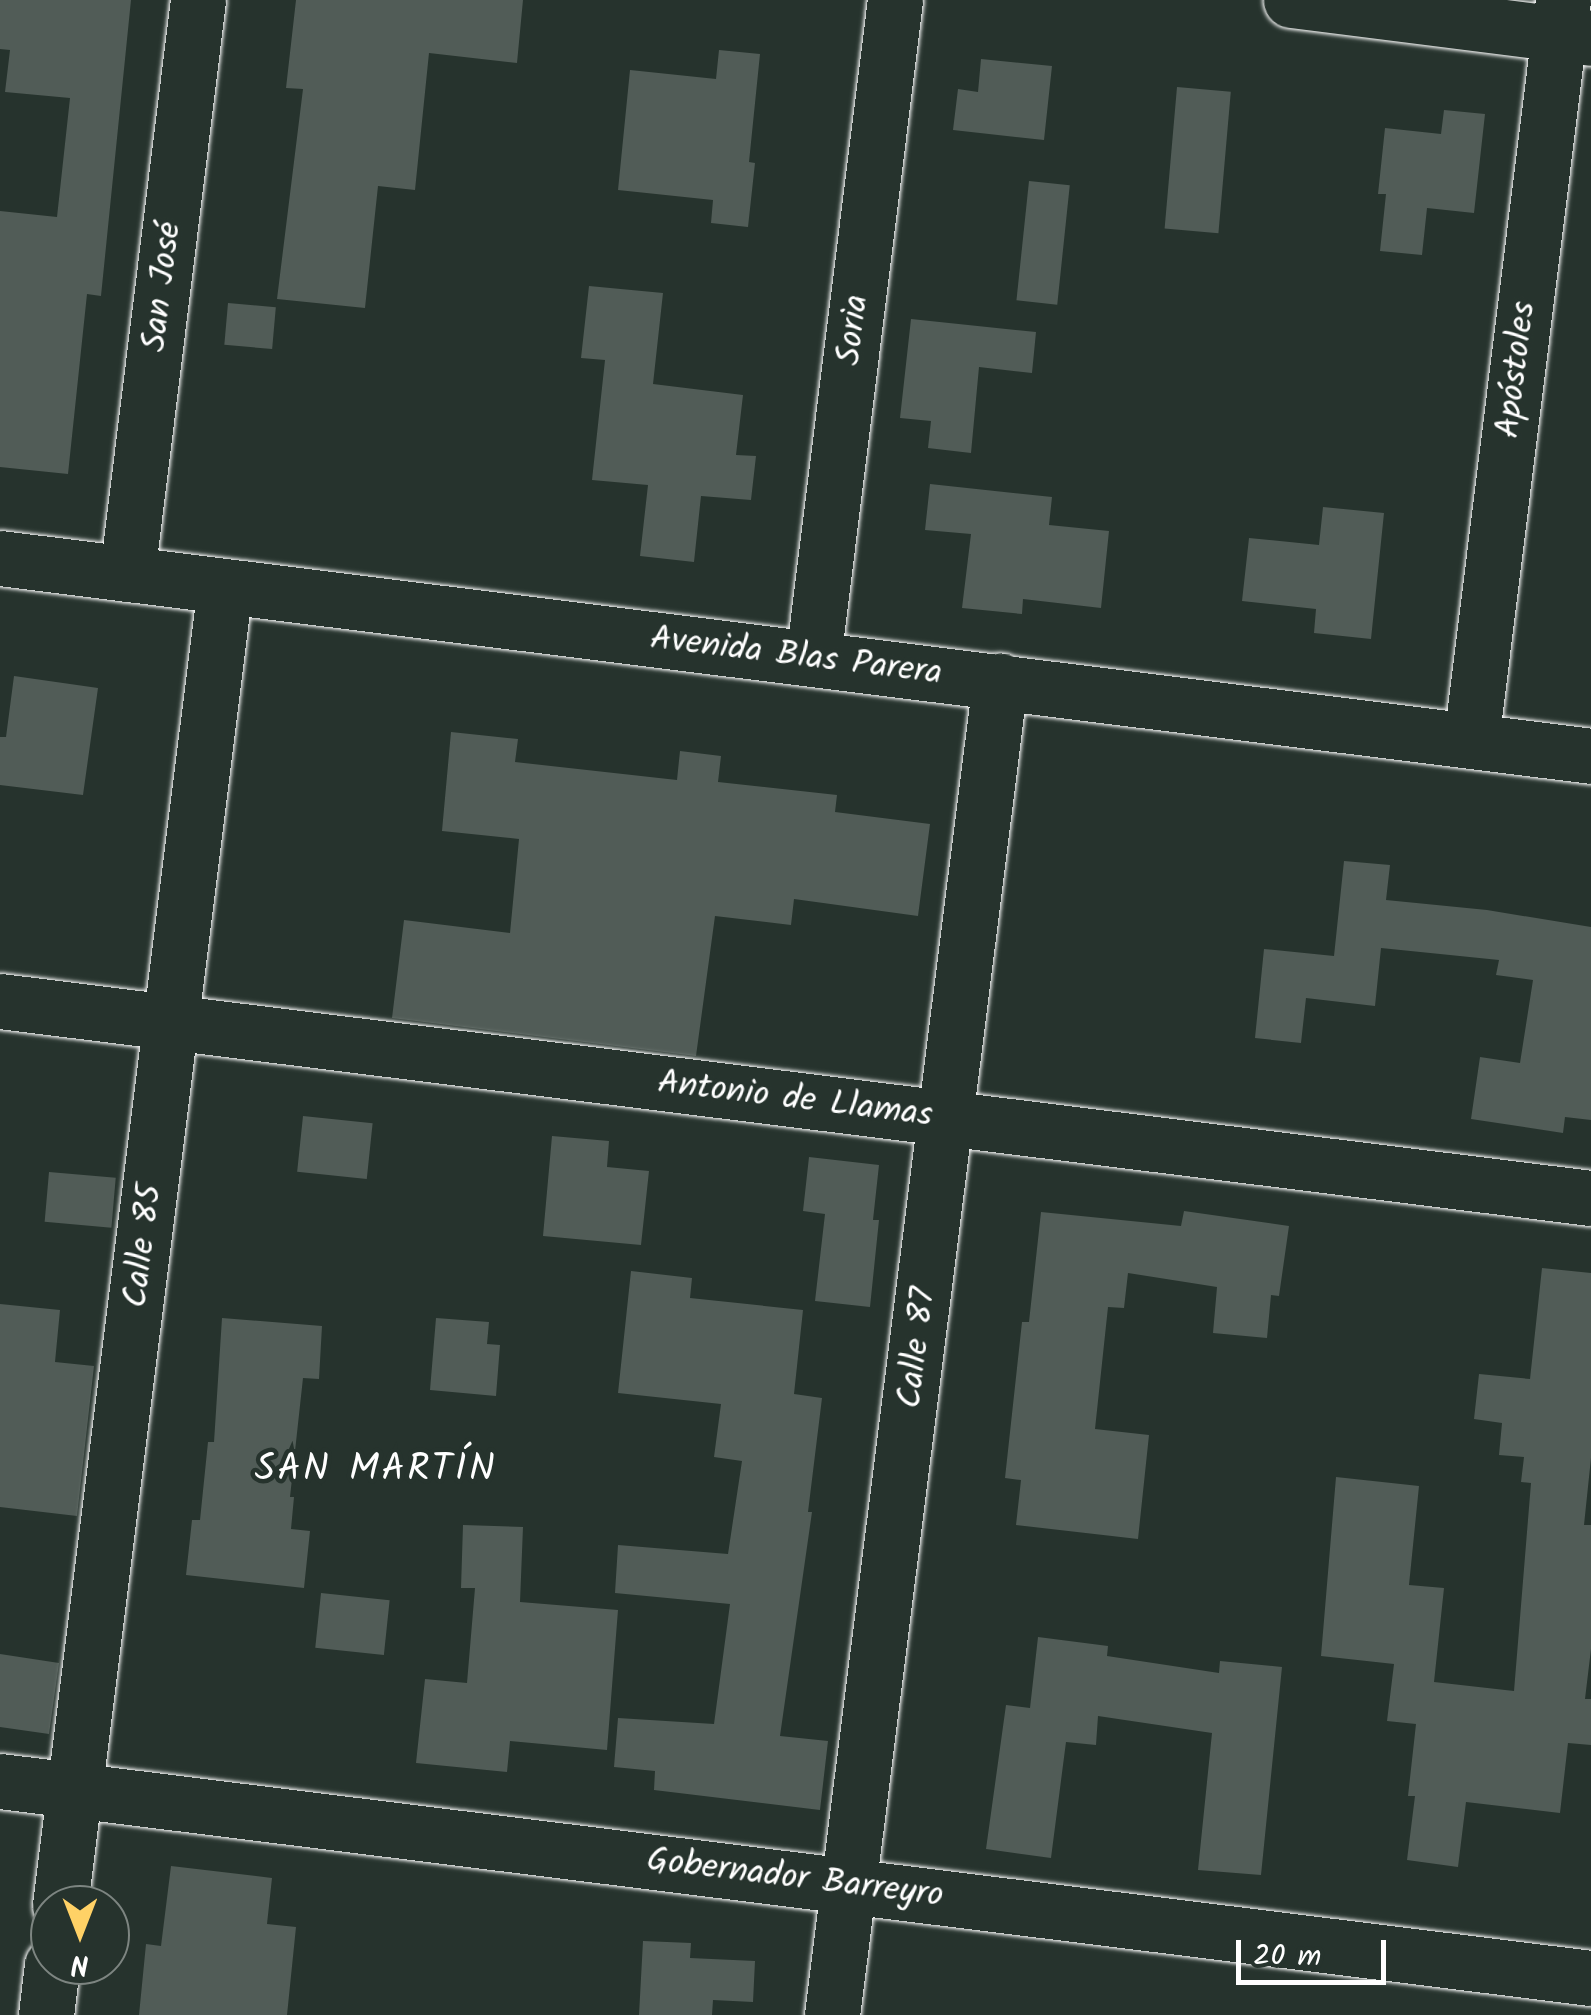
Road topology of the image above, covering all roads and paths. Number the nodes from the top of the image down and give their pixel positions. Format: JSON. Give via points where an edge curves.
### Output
{"nodes":[{"id":1,"x":198,"y":0,"type":"edge"},
{"id":2,"x":895,"y":0,"type":"edge"},
{"id":3,"x":1290,"y":0,"type":"edge"},
{"id":4,"x":1571,"y":24,"type":"edge"},
{"id":5,"x":0,"y":558,"type":"edge"},
{"id":6,"x":127,"y":574,"type":"junction"},
{"id":7,"x":226,"y":586,"type":"junction"},
{"id":8,"x":813,"y":660,"type":"junction"},
{"id":9,"x":1000,"y":681,"type":"junction"},
{"id":10,"x":1470,"y":741,"type":"junction"},
{"id":11,"x":1591,"y":756,"type":"edge"},
{"id":12,"x":0,"y":1001,"type":"edge"},
{"id":13,"x":173,"y":1022,"type":"junction"},
{"id":14,"x":947,"y":1118,"type":"junction"},
{"id":15,"x":1591,"y":1198,"type":"edge"},
{"id":16,"x":0,"y":1780,"type":"edge"},
{"id":17,"x":74,"y":1790,"type":"junction"},
{"id":18,"x":62,"y":1885,"type":"edge"},
{"id":19,"x":849,"y":1886,"type":"junction"},
{"id":20,"x":1591,"y":1978,"type":"edge"},
{"id":21,"x":50,"y":1985,"type":"edge"},
{"id":22,"x":46,"y":2015,"type":"edge"},
{"id":23,"x":832,"y":2015,"type":"edge"}],
"edges":[{"from":1,"to":6,"type":"street","name":"San José"},
{"from":2,"to":8,"type":"street","name":"Soria"},
{"from":3,"to":4,"type":"street"},
{"from":4,"to":10,"type":"street","name":"Apóstoles"},
{"from":5,"to":6,"type":"street","name":"Avenida Blas Parera"},
{"from":6,"to":7,"type":"street","name":"Avenida Blas Parera"},
{"from":7,"to":8,"type":"street","name":"Avenida Blas Parera"},
{"from":7,"to":13,"type":"street","name":"Calle 85"},
{"from":8,"to":9,"type":"street","name":"Avenida Blas Parera"},
{"from":9,"to":10,"type":"street","name":"Avenida Blas Parera"},
{"from":9,"to":14,"type":"street","name":"Calle 87"},
{"from":10,"to":11,"type":"street","name":"Avenida Blas Parera"},
{"from":12,"to":13,"type":"street","name":"Antonio de Llamas"},
{"from":13,"to":14,"type":"street","name":"Antonio de Llamas"},
{"from":13,"to":17,"type":"street","name":"Calle 85"},
{"from":14,"to":15,"type":"street","name":"Antonio de Llamas"},
{"from":14,"to":19,"type":"street","name":"Calle 87"},
{"from":16,"to":17,"type":"street","name":"Gobernador Barreyro"},
{"from":17,"to":18,"type":"street","name":"Calle 85"},
{"from":17,"to":19,"type":"street","name":"Gobernador Barreyro"},
{"from":19,"to":20,"type":"street","name":"Gobernador Barreyro"},
{"from":19,"to":23,"type":"street","name":"Calle 87"},
{"from":21,"to":22,"type":"street"}]}
